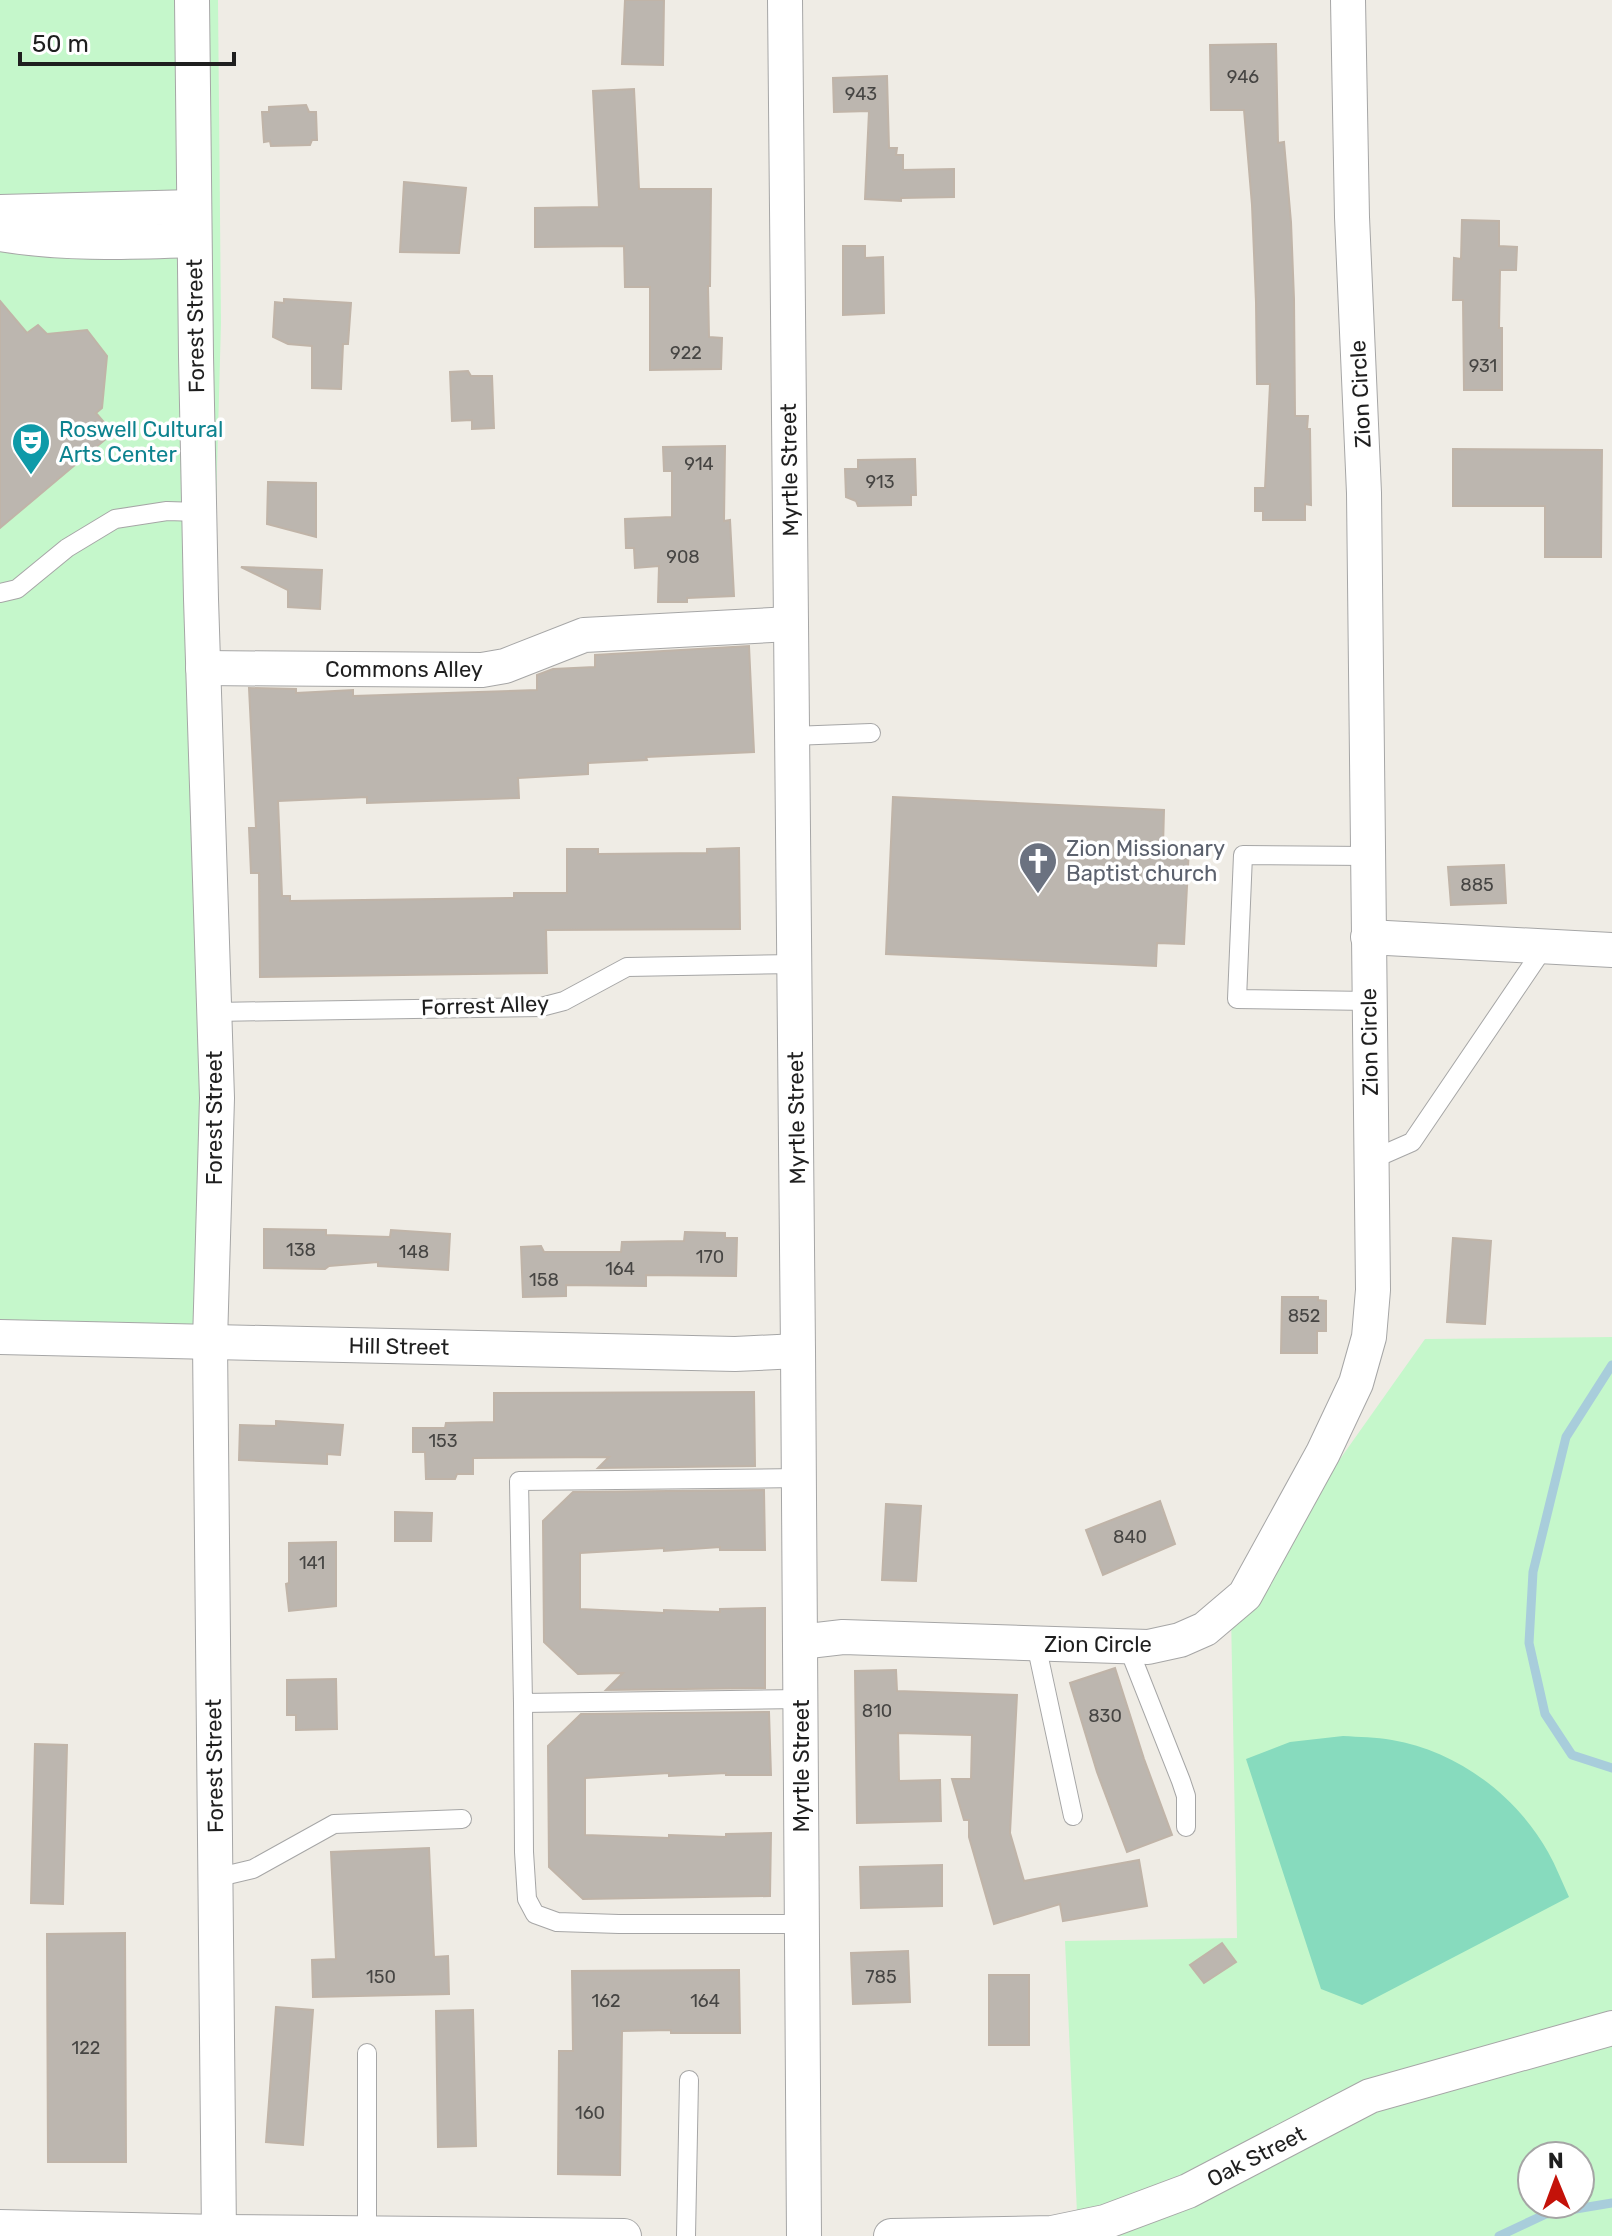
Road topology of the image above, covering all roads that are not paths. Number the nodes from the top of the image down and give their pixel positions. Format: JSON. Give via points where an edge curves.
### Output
{"nodes":[{"id":1,"x":192,"y":0,"type":"edge"},
{"id":2,"x":785,"y":0,"type":"edge"},
{"id":3,"x":1348,"y":0,"type":"edge"},
{"id":4,"x":0,"y":212,"type":"edge"},
{"id":5,"x":194,"y":224,"type":"junction"},
{"id":6,"x":0,"y":234,"type":"edge"},
{"id":7,"x":199,"y":512,"type":"junction"},
{"id":8,"x":0,"y":593,"type":"edge"},
{"id":9,"x":791,"y":624,"type":"junction"},
{"id":10,"x":203,"y":668,"type":"junction"},
{"id":11,"x":871,"y":733,"type":"dead end"},
{"id":12,"x":792,"y":736,"type":"junction"},
{"id":13,"x":1367,"y":856,"type":"junction"},
{"id":14,"x":1368,"y":937,"type":"junction"},
{"id":15,"x":1545,"y":946,"type":"junction"},
{"id":16,"x":1612,"y":950,"type":"edge"},
{"id":17,"x":795,"y":964,"type":"junction"},
{"id":18,"x":1369,"y":1001,"type":"junction"},
{"id":19,"x":214,"y":1012,"type":"junction"},
{"id":20,"x":1371,"y":1160,"type":"junction"},
{"id":21,"x":0,"y":1337,"type":"edge"},
{"id":22,"x":210,"y":1342,"type":"junction"},
{"id":23,"x":798,"y":1351,"type":"junction"},
{"id":24,"x":800,"y":1478,"type":"junction"},
{"id":25,"x":800,"y":1642,"type":"junction"},
{"id":26,"x":1036,"y":1644,"type":"junction"},
{"id":27,"x":1128,"y":1647,"type":"junction"},
{"id":28,"x":801,"y":1699,"type":"junction"},
{"id":29,"x":523,"y":1703,"type":"junction"},
{"id":30,"x":1073,"y":1816,"type":"dead end"},
{"id":31,"x":462,"y":1819,"type":"dead end"},
{"id":32,"x":1186,"y":1827,"type":"dead end"},
{"id":33,"x":215,"y":1878,"type":"junction"},
{"id":34,"x":802,"y":1924,"type":"junction"},
{"id":35,"x":1612,"y":2028,"type":"edge"},
{"id":36,"x":367,"y":2053,"type":"dead end"},
{"id":37,"x":689,"y":2080,"type":"dead end"},
{"id":38,"x":0,"y":2227,"type":"edge"},
{"id":39,"x":219,"y":2234,"type":"edge"},
{"id":40,"x":367,"y":2234,"type":"junction"},
{"id":41,"x":624,"y":2236,"type":"edge"},
{"id":42,"x":686,"y":2236,"type":"edge"},
{"id":43,"x":804,"y":2236,"type":"edge"},
{"id":44,"x":891,"y":2236,"type":"edge"}],
"edges":[{"from":1,"to":5,"type":"street","name":"Forest Street"},
{"from":2,"to":9,"type":"street","name":"Myrtle Street"},
{"from":3,"to":13,"type":"street","name":"Zion Circle","via":[[1364,493]]},
{"from":4,"to":5,"type":"street"},
{"from":5,"to":6,"type":"street","via":[[70,243]]},
{"from":5,"to":7,"type":"street","name":"Forest Street"},
{"from":7,"to":8,"type":"lane","via":[[115,519],[67,548],[17,589]]},
{"from":7,"to":10,"type":"street","name":"Forest Street"},
{"from":9,"to":10,"type":"street","name":"Commons Alley","via":[[584,635],[482,670]]},
{"from":9,"to":12,"type":"street","name":"Myrtle Street"},
{"from":10,"to":19,"type":"street","name":"Forest Street"},
{"from":11,"to":12,"type":"lane"},
{"from":12,"to":17,"type":"street","name":"Myrtle Street"},
{"from":13,"to":14,"type":"street","name":"Zion Circle"},
{"from":13,"to":18,"type":"lane","via":[[1243,855],[1237,999]]},
{"from":14,"to":15,"type":"street"},
{"from":14,"to":18,"type":"street","name":"Zion Circle"},
{"from":15,"to":16,"type":"street"},
{"from":15,"to":20,"type":"lane","via":[[1412,1142]]},
{"from":17,"to":19,"type":"lane","name":"Forrest Alley","via":[[627,967],[564,1001],[541,1007]]},
{"from":17,"to":23,"type":"street","name":"Myrtle Street"},
{"from":18,"to":20,"type":"street","name":"Zion Circle"},
{"from":19,"to":22,"type":"street","name":"Forest Street","via":[[217,1098]]},
{"from":20,"to":27,"type":"street","name":"Zion Circle","via":[[1369,1337],[1356,1383],[1323,1453],[1245,1595],[1205,1629],[1180,1640]]},
{"from":21,"to":22,"type":"street","name":"Hill Street"},
{"from":22,"to":23,"type":"street","name":"Hill Street"},
{"from":22,"to":33,"type":"street","name":"Forest Street"},
{"from":23,"to":24,"type":"street","name":"Myrtle Street"},
{"from":24,"to":25,"type":"street","name":"Myrtle Street"},
{"from":24,"to":29,"type":"lane","via":[[519,1481]]},
{"from":25,"to":26,"type":"street","name":"Zion Circle","via":[[843,1637]]},
{"from":25,"to":28,"type":"street","name":"Myrtle Street"},
{"from":26,"to":27,"type":"street","name":"Zion Circle"},
{"from":26,"to":30,"type":"lane"},
{"from":27,"to":32,"type":"lane","via":[[1186,1796]]},
{"from":28,"to":29,"type":"lane"},
{"from":28,"to":34,"type":"street","name":"Myrtle Street"},
{"from":29,"to":34,"type":"lane","via":[[524,1852],[527,1899],[535,1914],[557,1922]]},
{"from":31,"to":33,"type":"lane","via":[[334,1824],[253,1869]]},
{"from":33,"to":39,"type":"street","name":"Forest Street"},
{"from":34,"to":43,"type":"street","name":"Myrtle Street"},
{"from":35,"to":44,"type":"street","name":"Oak Street","via":[[1370,2096],[1188,2191],[1105,2222],[1052,2233]]},
{"from":36,"to":40,"type":"lane"},
{"from":37,"to":42,"type":"lane"},
{"from":38,"to":39,"type":"street"},
{"from":39,"to":40,"type":"street"},
{"from":40,"to":41,"type":"street"}]}
